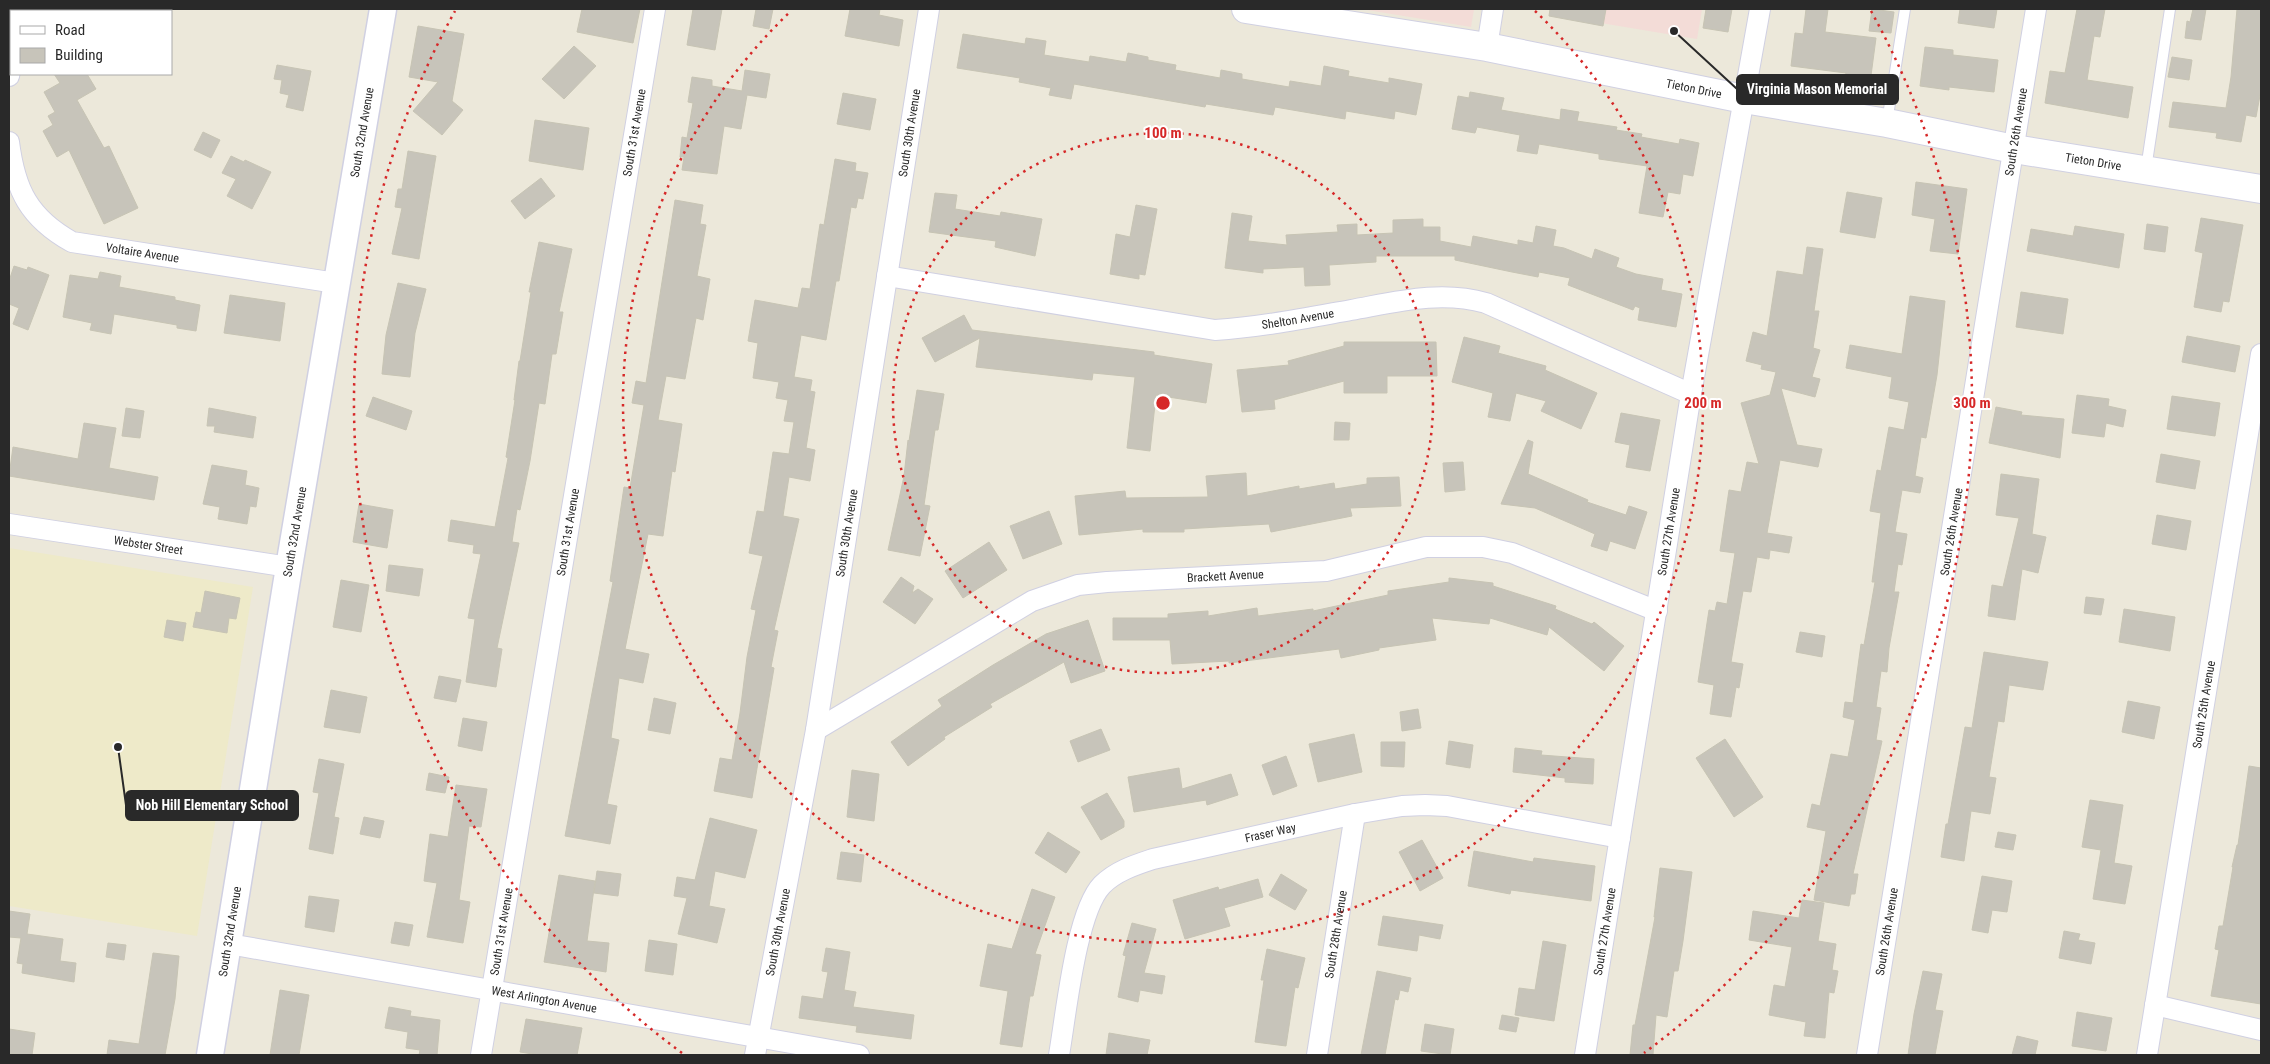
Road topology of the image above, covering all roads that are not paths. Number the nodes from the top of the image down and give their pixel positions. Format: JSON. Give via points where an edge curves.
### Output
{"nodes":[{"id":1,"x":383,"y":9,"type":"edge"},
{"id":2,"x":656,"y":9,"type":"edge"},
{"id":3,"x":929,"y":9,"type":"edge"},
{"id":4,"x":1246,"y":9,"type":"edge"},
{"id":5,"x":1493,"y":9,"type":"edge"},
{"id":6,"x":1760,"y":9,"type":"edge"},
{"id":7,"x":1905,"y":9,"type":"edge"},
{"id":8,"x":2036,"y":9,"type":"edge"},
{"id":9,"x":2170,"y":9,"type":"edge"},
{"id":10,"x":1487,"y":47,"type":"junction"},
{"id":11,"x":1744,"y":99,"type":"junction"},
{"id":12,"x":1887,"y":124,"type":"junction"},
{"id":13,"x":9,"y":142,"type":"edge"},
{"id":14,"x":2014,"y":148,"type":"junction"},
{"id":15,"x":2146,"y":170,"type":"junction"},
{"id":16,"x":2261,"y":189,"type":"edge"},
{"id":17,"x":887,"y":276,"type":"junction"},
{"id":18,"x":336,"y":283,"type":"junction"},
{"id":19,"x":2261,"y":354,"type":"edge"},
{"id":20,"x":1691,"y":394,"type":"junction"},
{"id":21,"x":9,"y":524,"type":"edge"},
{"id":22,"x":289,"y":567,"type":"junction"},
{"id":23,"x":1657,"y":612,"type":"junction"},
{"id":24,"x":816,"y":730,"type":"junction"},
{"id":25,"x":1355,"y":814,"type":"junction"},
{"id":26,"x":1620,"y":838,"type":"junction"},
{"id":27,"x":229,"y":944,"type":"junction"},
{"id":28,"x":492,"y":990,"type":"junction"},
{"id":29,"x":2155,"y":1005,"type":"junction"},
{"id":30,"x":2261,"y":1030,"type":"edge"},
{"id":31,"x":756,"y":1047,"type":"edge"},
{"id":32,"x":210,"y":1055,"type":"edge"},
{"id":33,"x":481,"y":1055,"type":"edge"},
{"id":34,"x":858,"y":1055,"type":"edge"},
{"id":35,"x":1059,"y":1055,"type":"edge"},
{"id":36,"x":1317,"y":1055,"type":"edge"},
{"id":37,"x":1585,"y":1055,"type":"edge"},
{"id":38,"x":1867,"y":1055,"type":"edge"},
{"id":39,"x":2147,"y":1055,"type":"edge"}],
"edges":[{"from":1,"to":18,"type":"street","name":"South 32nd Avenue"},
{"from":2,"to":28,"type":"street","name":"South 31st Avenue"},
{"from":3,"to":17,"type":"street","name":"South 30th Avenue"},
{"from":4,"to":10,"type":"main road","name":"Tieton Drive"},
{"from":5,"to":10,"type":"street"},
{"from":6,"to":11,"type":"street","name":"South 27th Avenue"},
{"from":7,"to":12,"type":"lane"},
{"from":8,"to":14,"type":"street","name":"South 26th Avenue"},
{"from":9,"to":15,"type":"lane"},
{"from":10,"to":11,"type":"main road","name":"Tieton Drive"},
{"from":11,"to":12,"type":"main road","name":"Tieton Drive"},
{"from":11,"to":20,"type":"street","name":"South 27th Avenue"},
{"from":12,"to":14,"type":"main road","name":"Tieton Drive"},
{"from":13,"to":18,"type":"street","name":"Voltaire Avenue","via":[[15,176],[23,197],[40,220],[72,242]]},
{"from":14,"to":15,"type":"main road","name":"Tieton Drive"},
{"from":14,"to":38,"type":"street","name":"South 26th Avenue"},
{"from":15,"to":16,"type":"main road","name":"Tieton Drive"},
{"from":17,"to":20,"type":"street","name":"Shelton Avenue","via":[[1215,330],[1268,325],[1412,298],[1468,298]]},
{"from":17,"to":24,"type":"street","name":"South 30th Avenue"},
{"from":18,"to":22,"type":"street","name":"South 32nd Avenue"},
{"from":19,"to":29,"type":"street","name":"South 25th Avenue"},
{"from":20,"to":23,"type":"street","name":"South 27th Avenue"},
{"from":21,"to":22,"type":"street","name":"Webster Street"},
{"from":22,"to":27,"type":"street","name":"South 32nd Avenue"},
{"from":23,"to":24,"type":"street","name":"Brackett Avenue","via":[[1512,553],[1483,547],[1426,547],[1326,571],[1078,586],[1032,600]]},
{"from":23,"to":26,"type":"street","name":"South 27th Avenue"},
{"from":24,"to":31,"type":"street","name":"South 30th Avenue"},
{"from":25,"to":26,"type":"street","name":"Fraser Way","via":[[1402,806],[1447,806]]},
{"from":25,"to":35,"type":"street","name":"Fraser Way","via":[[1153,859],[1125,868],[1102,885],[1089,906],[1080,934]]},
{"from":25,"to":36,"type":"street","name":"South 28th Avenue"},
{"from":26,"to":37,"type":"street","name":"South 27th Avenue"},
{"from":27,"to":28,"type":"street","name":"West Arlington Avenue"},
{"from":27,"to":32,"type":"street","name":"South 32nd Avenue"},
{"from":28,"to":31,"type":"street","name":"West Arlington Avenue"},
{"from":28,"to":33,"type":"street","name":"South 31st Avenue"},
{"from":29,"to":30,"type":"street"},
{"from":29,"to":39,"type":"street","name":"South 25th Avenue"},
{"from":31,"to":34,"type":"street","name":"West Arlington Avenue"}]}
